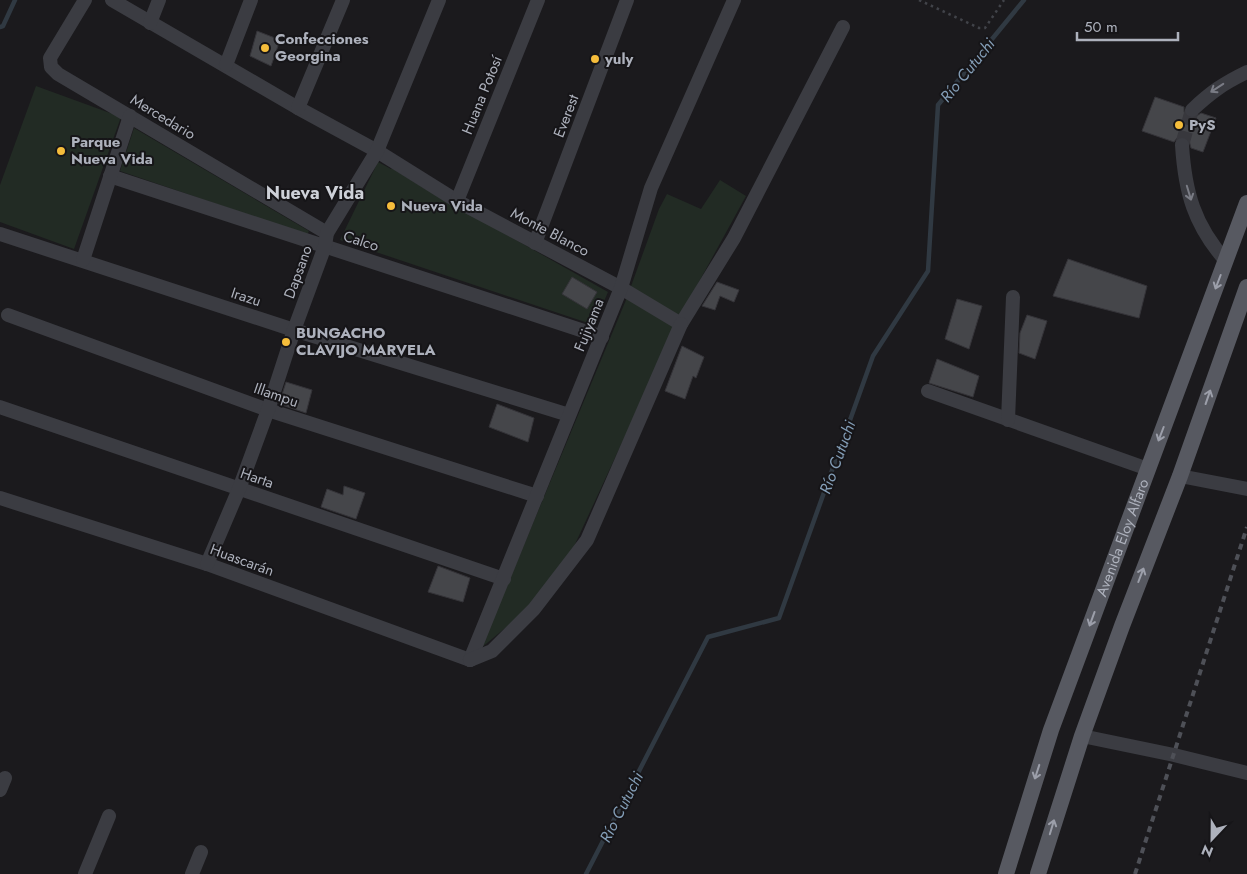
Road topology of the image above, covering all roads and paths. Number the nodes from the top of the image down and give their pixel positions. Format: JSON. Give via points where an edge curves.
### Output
{"nodes":[{"id":1,"x":85,"y":0,"type":"edge"},
{"id":2,"x":112,"y":0,"type":"edge"},
{"id":3,"x":159,"y":0,"type":"edge"},
{"id":4,"x":251,"y":0,"type":"edge"},
{"id":5,"x":343,"y":0,"type":"edge"},
{"id":6,"x":438,"y":0,"type":"edge"},
{"id":7,"x":538,"y":0,"type":"edge"},
{"id":8,"x":627,"y":0,"type":"edge"},
{"id":9,"x":734,"y":0,"type":"edge"},
{"id":10,"x":919,"y":0,"type":"edge"},
{"id":11,"x":1004,"y":0,"type":"edge"},
{"id":12,"x":150,"y":22,"type":"junction"},
{"id":13,"x":843,"y":27,"type":"dead end"},
{"id":14,"x":226,"y":65,"type":"junction"},
{"id":15,"x":1247,"y":72,"type":"edge"},
{"id":16,"x":298,"y":108,"type":"junction"},
{"id":17,"x":1192,"y":110,"type":"tunnel mouth"},
{"id":18,"x":130,"y":116,"type":"junction"},
{"id":19,"x":1182,"y":145,"type":"tunnel mouth"},
{"id":20,"x":376,"y":151,"type":"junction"},
{"id":21,"x":110,"y":176,"type":"junction"},
{"id":22,"x":457,"y":201,"type":"junction"},
{"id":23,"x":1247,"y":203,"type":"edge"},
{"id":24,"x":0,"y":234,"type":"edge"},
{"id":25,"x":326,"y":240,"type":"junction"},
{"id":26,"x":535,"y":243,"type":"junction"},
{"id":27,"x":83,"y":260,"type":"junction"},
{"id":28,"x":1226,"y":261,"type":"junction"},
{"id":29,"x":1247,"y":287,"type":"edge"},
{"id":30,"x":621,"y":288,"type":"junction"},
{"id":31,"x":1013,"y":297,"type":"dead end"},
{"id":32,"x":8,"y":315,"type":"dead end"},
{"id":33,"x":681,"y":324,"type":"junction"},
{"id":34,"x":294,"y":330,"type":"junction"},
{"id":35,"x":602,"y":337,"type":"junction"},
{"id":36,"x":928,"y":391,"type":"dead end"},
{"id":37,"x":0,"y":407,"type":"edge"},
{"id":38,"x":268,"y":410,"type":"junction"},
{"id":39,"x":569,"y":415,"type":"junction"},
{"id":40,"x":1008,"y":420,"type":"junction"},
{"id":41,"x":1148,"y":469,"type":"junction"},
{"id":42,"x":1180,"y":476,"type":"junction"},
{"id":43,"x":239,"y":489,"type":"junction"},
{"id":44,"x":1247,"y":489,"type":"edge"},
{"id":45,"x":537,"y":496,"type":"junction"},
{"id":46,"x":0,"y":498,"type":"edge"},
{"id":47,"x":207,"y":564,"type":"junction"},
{"id":48,"x":504,"y":579,"type":"junction"},
{"id":49,"x":470,"y":660,"type":"junction"},
{"id":50,"x":1082,"y":736,"type":"junction"},
{"id":51,"x":1247,"y":773,"type":"edge"},
{"id":52,"x":109,"y":816,"type":"dead end"},
{"id":53,"x":201,"y":852,"type":"dead end"},
{"id":54,"x":84,"y":874,"type":"edge"},
{"id":55,"x":192,"y":874,"type":"edge"},
{"id":56,"x":1006,"y":874,"type":"edge"},
{"id":57,"x":1038,"y":874,"type":"edge"}],
"edges":[{"from":1,"to":18,"type":"street","name":"Mercedario","via":[[50,58],[51,67]]},
{"from":2,"to":12,"type":"street","name":"Monte Blanco"},
{"from":3,"to":12,"type":"street"},
{"from":4,"to":14,"type":"street"},
{"from":5,"to":16,"type":"street"},
{"from":6,"to":20,"type":"street","name":"Dapsano"},
{"from":7,"to":22,"type":"street","name":"Huana Potosí"},
{"from":8,"to":26,"type":"street","name":"Everest"},
{"from":9,"to":30,"type":"street","name":"Fujiyama","via":[[651,188]]},
{"from":10,"to":11,"type":"path","via":[[979,28],[985,28]]},
{"from":12,"to":14,"type":"street","name":"Monte Blanco"},
{"from":13,"to":33,"type":"street","via":[[734,238]]},
{"from":14,"to":16,"type":"street","name":"Monte Blanco"},
{"from":15,"to":17,"type":"street","one_way":true,"via":[[1209,93]]},
{"from":16,"to":20,"type":"street","name":"Monte Blanco"},
{"from":18,"to":21,"type":"street"},
{"from":18,"to":25,"type":"street","name":"Mercedario"},
{"from":19,"to":28,"type":"street","one_way":true,"via":[[1185,179],[1201,228]]},
{"from":20,"to":22,"type":"street","name":"Monte Blanco"},
{"from":20,"to":25,"type":"street","name":"Dapsano"},
{"from":21,"to":25,"type":"street","name":"Calco"},
{"from":21,"to":27,"type":"street"},
{"from":22,"to":26,"type":"street","name":"Monte Blanco"},
{"from":23,"to":28,"type":"main road","name":"Avenida Eloy Alfaro"},
{"from":24,"to":27,"type":"street","name":"Irazu"},
{"from":25,"to":34,"type":"street","name":"Dapsano"},
{"from":25,"to":35,"type":"street","name":"Calco"},
{"from":26,"to":30,"type":"street","name":"Monte Blanco"},
{"from":27,"to":34,"type":"street","name":"Irazu"},
{"from":28,"to":41,"type":"main road","name":"Avenida Eloy Alfaro","one_way":true},
{"from":42,"to":29,"type":"main road","name":"Avenida Eloy Alfaro","one_way":true},
{"from":30,"to":33,"type":"street","name":"Monte Blanco"},
{"from":30,"to":35,"type":"street","name":"Fujiyama"},
{"from":31,"to":40,"type":"street"},
{"from":32,"to":38,"type":"street","name":"Illampu"},
{"from":33,"to":49,"type":"street","via":[[587,540],[534,609],[492,651]]},
{"from":34,"to":38,"type":"street","name":"Dapsano"},
{"from":34,"to":39,"type":"street","name":"Irazu"},
{"from":35,"to":39,"type":"street","name":"Fujiyama"},
{"from":36,"to":40,"type":"street"},
{"from":37,"to":43,"type":"street","name":"Harta"},
{"from":38,"to":43,"type":"street","name":"Dapsano"},
{"from":38,"to":45,"type":"street","name":"Illampu"},
{"from":39,"to":45,"type":"street","name":"Fujiyama"},
{"from":40,"to":41,"type":"street"},
{"from":41,"to":56,"type":"main road","name":"Avenida Eloy Alfaro","one_way":true,"via":[[1051,730]]},
{"from":42,"to":44,"type":"street"},
{"from":50,"to":42,"type":"main road","name":"Avenida Eloy Alfaro","one_way":true},
{"from":43,"to":47,"type":"street","name":"Dapsano"},
{"from":43,"to":48,"type":"street","name":"Harta"},
{"from":45,"to":48,"type":"street","name":"Fujiyama"},
{"from":46,"to":47,"type":"street","name":"Huascarán"},
{"from":47,"to":49,"type":"street","name":"Huascarán"},
{"from":48,"to":49,"type":"street","name":"Fujiyama"},
{"from":50,"to":51,"type":"street"},
{"from":57,"to":50,"type":"main road","name":"Avenida Eloy Alfaro","one_way":true},
{"from":52,"to":54,"type":"street"},
{"from":53,"to":55,"type":"street"}]}
